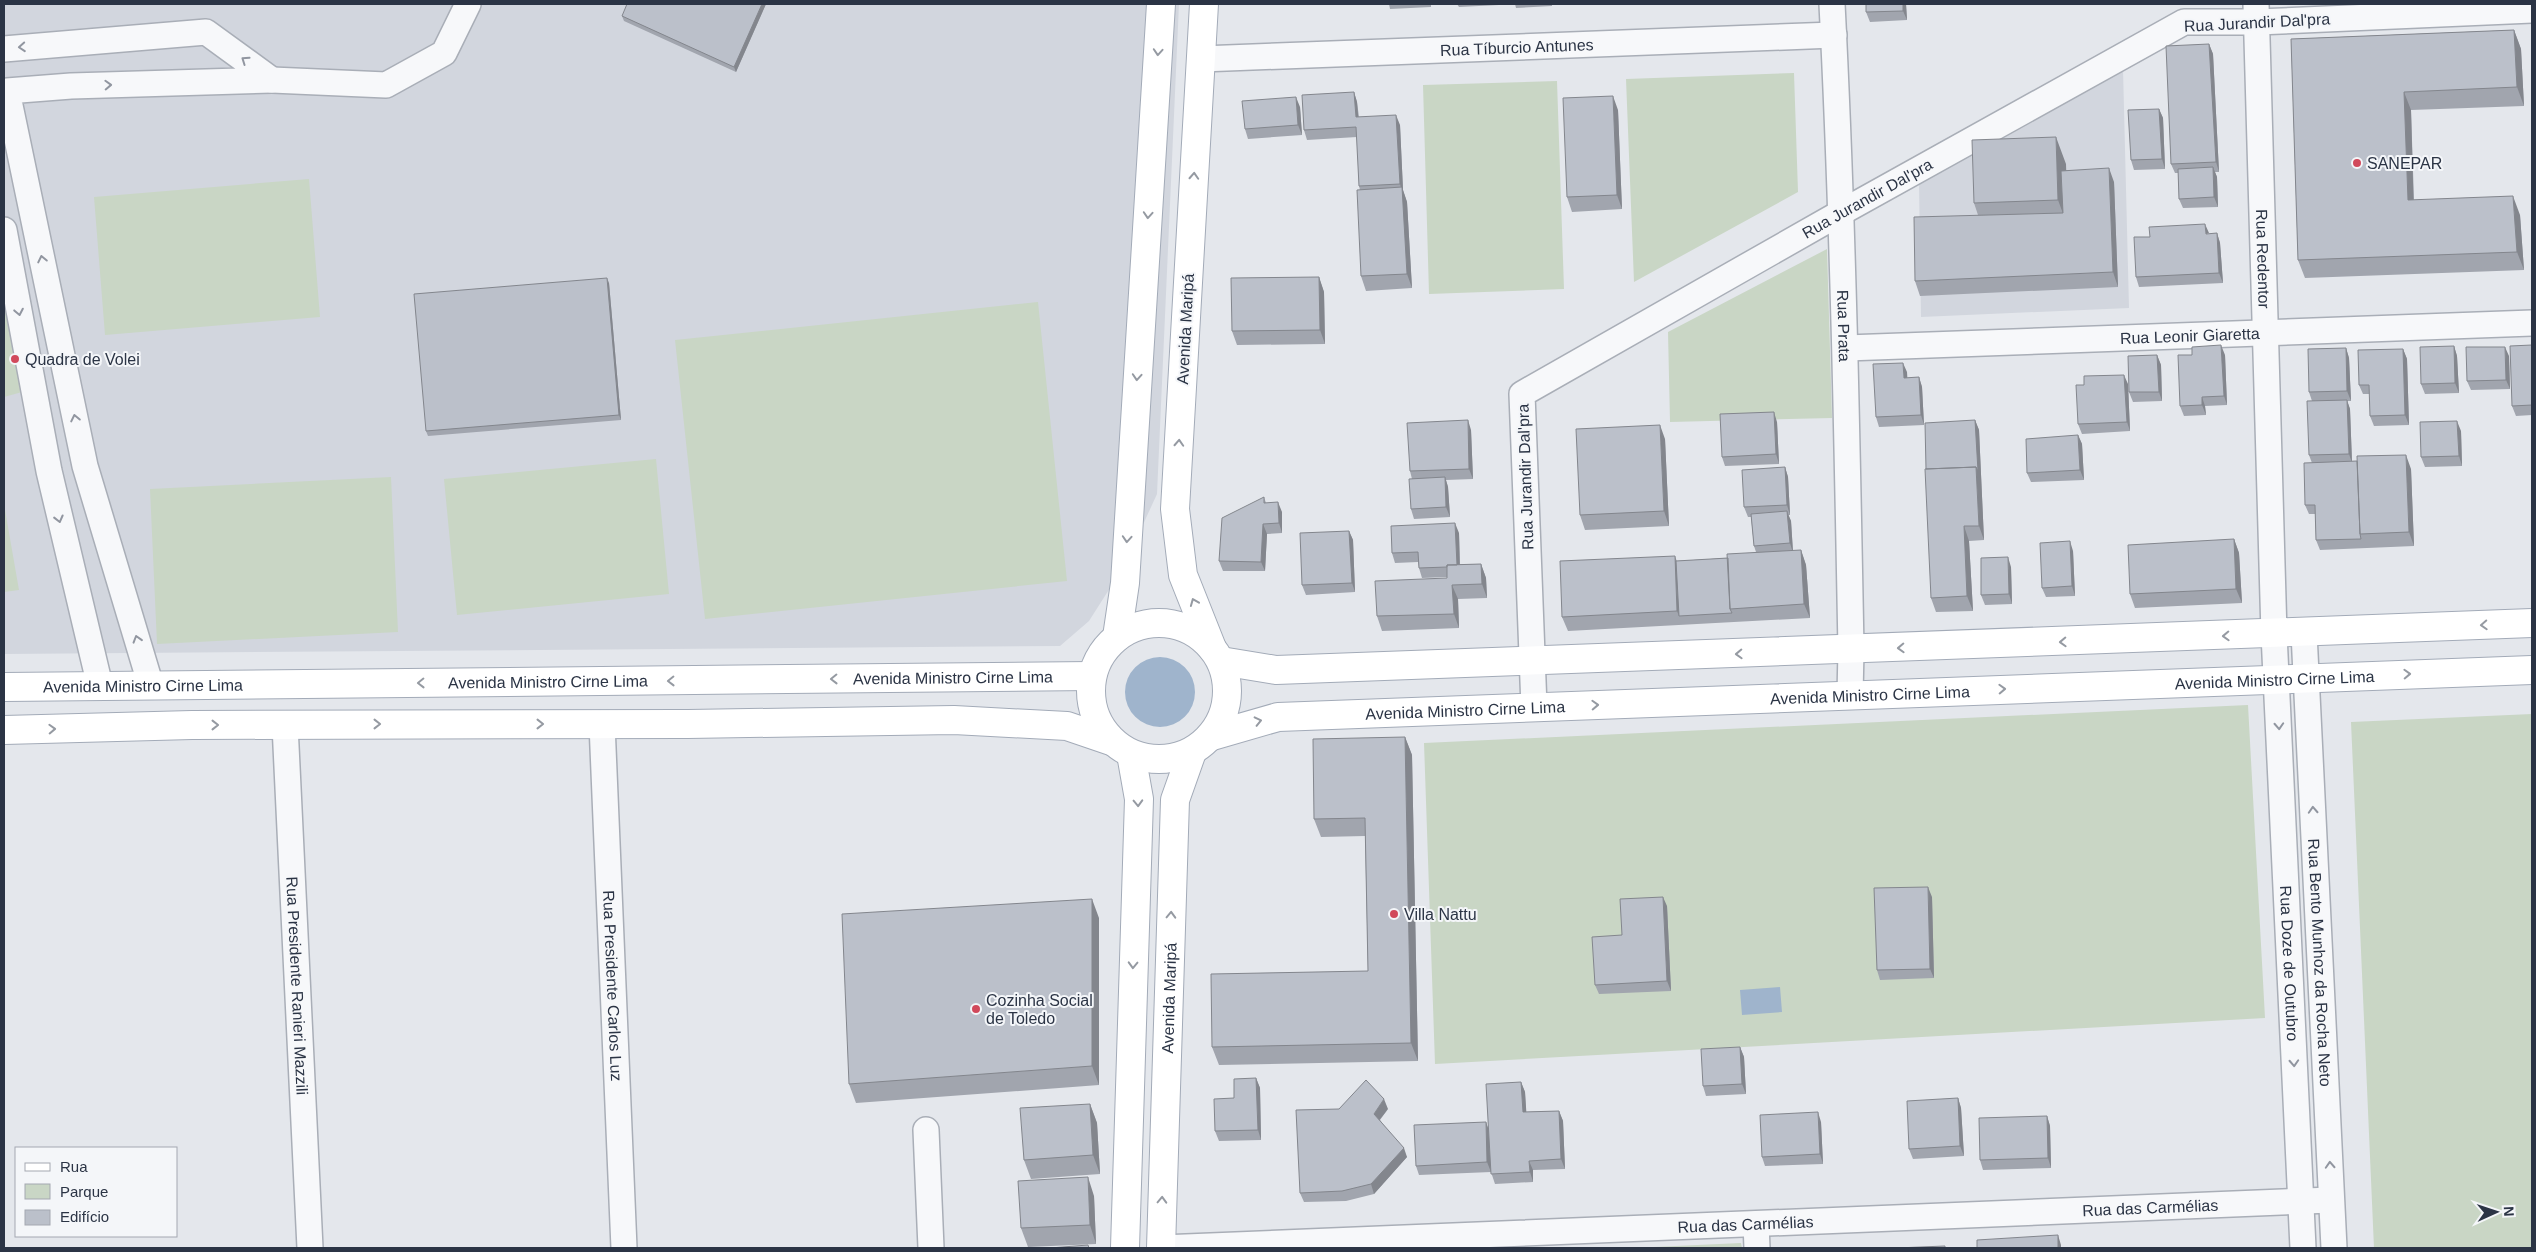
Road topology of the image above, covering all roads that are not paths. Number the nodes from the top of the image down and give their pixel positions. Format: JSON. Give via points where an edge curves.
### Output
{"nodes":[{"id":1,"x":468,"y":4,"type":"edge"},
{"id":2,"x":1161,"y":4,"type":"edge"},
{"id":3,"x":1204,"y":4,"type":"edge"},
{"id":4,"x":1832,"y":4,"type":"edge"},
{"id":5,"x":2532,"y":10,"type":"edge"},
{"id":6,"x":2256,"y":13,"type":"edge"},
{"id":7,"x":1834,"y":35,"type":"junction"},
{"id":8,"x":63,"y":44,"type":"junction"},
{"id":9,"x":4,"y":49,"type":"edge"},
{"id":10,"x":1201,"y":59,"type":"junction"},
{"id":11,"x":272,"y":80,"type":"junction"},
{"id":12,"x":71,"y":86,"type":"junction"},
{"id":13,"x":1842,"y":212,"type":"junction"},
{"id":14,"x":4,"y":230,"type":"edge"},
{"id":15,"x":2532,"y":323,"type":"edge"},
{"id":16,"x":2266,"y":334,"type":"junction"},
{"id":17,"x":1846,"y":348,"type":"junction"},
{"id":18,"x":85,"y":466,"type":"junction"},
{"id":19,"x":49,"y":471,"type":"junction"},
{"id":20,"x":2532,"y":623,"type":"edge"},
{"id":21,"x":2304,"y":633,"type":"junction"},
{"id":22,"x":2274,"y":634,"type":"junction"},
{"id":23,"x":1117,"y":637,"type":"junction"},
{"id":24,"x":1851,"y":650,"type":"junction"},
{"id":25,"x":1216,"y":654,"type":"junction"},
{"id":26,"x":1532,"y":660,"type":"junction"},
{"id":27,"x":2532,"y":670,"type":"edge"},
{"id":28,"x":1092,"y":676,"type":"junction"},
{"id":29,"x":2306,"y":677,"type":"junction"},
{"id":30,"x":2277,"y":678,"type":"junction"},
{"id":31,"x":303,"y":684,"type":"junction"},
{"id":32,"x":100,"y":686,"type":"junction"},
{"id":33,"x":151,"y":686,"type":"junction"},
{"id":34,"x":4,"y":687,"type":"edge"},
{"id":35,"x":1850,"y":694,"type":"junction"},
{"id":36,"x":1534,"y":708,"type":"junction"},
{"id":37,"x":602,"y":724,"type":"junction"},
{"id":38,"x":295,"y":725,"type":"junction"},
{"id":39,"x":4,"y":730,"type":"edge"},
{"id":40,"x":1202,"y":744,"type":"junction"},
{"id":41,"x":1121,"y":748,"type":"junction"},
{"id":42,"x":1130,"y":1075,"type":"junction"},
{"id":43,"x":1166,"y":1076,"type":"junction"},
{"id":44,"x":926,"y":1130,"type":"dead end"},
{"id":45,"x":1128,"y":1130,"type":"junction"},
{"id":46,"x":1164,"y":1132,"type":"junction"},
{"id":47,"x":2331,"y":1200,"type":"junction"},
{"id":48,"x":2301,"y":1202,"type":"junction"},
{"id":49,"x":1756,"y":1224,"type":"junction"},
{"id":50,"x":1581,"y":1240,"type":"edge"},
{"id":51,"x":310,"y":1248,"type":"edge"},
{"id":52,"x":624,"y":1248,"type":"edge"},
{"id":53,"x":931,"y":1248,"type":"edge"},
{"id":54,"x":1126,"y":1248,"type":"edge"},
{"id":55,"x":1161,"y":1248,"type":"edge"},
{"id":56,"x":1757,"y":1248,"type":"edge"},
{"id":57,"x":2303,"y":1248,"type":"edge"},
{"id":58,"x":2334,"y":1248,"type":"edge"}],
"edges":[{"from":1,"to":11,"type":"street","via":[[444,53],[386,85]]},
{"from":2,"to":23,"type":"main road","one_way":true,"via":[[1124,583]]},
{"from":3,"to":10,"type":"main road","name":"Avenida Maripá"},
{"from":4,"to":7,"type":"street","name":"Rua Prata"},
{"from":5,"to":6,"type":"street","name":"Rua Jurandir Dal'pra"},
{"from":6,"to":13,"type":"street","name":"Rua Jurandir Dal'pra","via":[[2184,22]]},
{"from":6,"to":16,"type":"street","name":"Rua Redentor"},
{"from":7,"to":10,"type":"street","name":"Rua Tíburcio Antunes"},
{"from":7,"to":13,"type":"street","name":"Rua Prata"},
{"from":8,"to":9,"type":"street","one_way":true},
{"from":11,"to":8,"type":"street","one_way":true,"via":[[206,32]]},
{"from":8,"to":12,"type":"street"},
{"from":25,"to":10,"type":"main road","name":"Avenida Maripá","one_way":true,"via":[[1183,575],[1175,509]]},
{"from":12,"to":11,"type":"street","one_way":true},
{"from":18,"to":12,"type":"street","one_way":true,"via":[[7,91]]},
{"from":13,"to":17,"type":"street","name":"Rua Prata"},
{"from":13,"to":26,"type":"street","name":"Rua Jurandir Dal'pra","via":[[1522,394]]},
{"from":14,"to":19,"type":"street","one_way":true},
{"from":15,"to":16,"type":"street","name":"Rua Leonir Giaretta"},
{"from":16,"to":17,"type":"street","name":"Rua Leonir Giaretta"},
{"from":16,"to":22,"type":"street","name":"Rua Redentor"},
{"from":17,"to":24,"type":"street","name":"Rua Prata"},
{"from":18,"to":19,"type":"street"},
{"from":33,"to":18,"type":"street","one_way":true},
{"from":19,"to":32,"type":"street","one_way":true},
{"from":20,"to":21,"type":"main road","one_way":true},
{"from":21,"to":22,"type":"main road"},
{"from":21,"to":29,"type":"street","name":"Rua Bento Munhoz da Rocha Neto"},
{"from":22,"to":24,"type":"main road","one_way":true},
{"from":22,"to":30,"type":"street"},
{"from":23,"to":25,"type":"main road","via":[[1136,627],[1156,623],[1177,625],[1196,634]]},
{"from":23,"to":28,"type":"main road","via":[[1101,654]]},
{"from":24,"to":26,"type":"main road","one_way":true},
{"from":24,"to":35,"type":"street","name":"Rua Prata"},
{"from":25,"to":26,"type":"main road","via":[[1276,670]]},
{"from":25,"to":40,"type":"main road","via":[[1227,680],[1227,700],[1222,719]]},
{"from":26,"to":36,"type":"street","name":"Rua Jurandir Dal'pra"},
{"from":29,"to":27,"type":"main road","name":"Avenida Ministro Cirne Lima","one_way":true},
{"from":28,"to":31,"type":"main road","name":"Avenida Ministro Cirne Lima","one_way":true},
{"from":28,"to":41,"type":"main road","via":[[1091,700],[1098,722]]},
{"from":29,"to":30,"type":"main road","name":"Avenida Ministro Cirne Lima"},
{"from":47,"to":29,"type":"street","name":"Rua Bento Munhoz da Rocha Neto","one_way":true},
{"from":35,"to":30,"type":"main road","name":"Avenida Ministro Cirne Lima","one_way":true},
{"from":30,"to":48,"type":"street","name":"Rua Doze de Outubro","one_way":true},
{"from":31,"to":33,"type":"main road","name":"Avenida Ministro Cirne Lima"},
{"from":31,"to":38,"type":"main road"},
{"from":32,"to":33,"type":"main road","name":"Avenida Ministro Cirne Lima"},
{"from":32,"to":34,"type":"main road","name":"Avenida Ministro Cirne Lima"},
{"from":36,"to":35,"type":"main road","name":"Avenida Ministro Cirne Lima","one_way":true},
{"from":40,"to":36,"type":"main road","name":"Avenida Ministro Cirne Lima","one_way":true,"via":[[1278,717]]},
{"from":38,"to":37,"type":"main road","one_way":true},
{"from":37,"to":41,"type":"main road","via":[[954,720],[1067,726]]},
{"from":37,"to":52,"type":"street","name":"Rua Presidente Carlos Luz"},
{"from":39,"to":38,"type":"main road","one_way":true},
{"from":38,"to":51,"type":"street","name":"Rua Presidente Ranieri Mazzili"},
{"from":40,"to":41,"type":"main road","via":[[1172,759],[1151,760]]},
{"from":43,"to":40,"type":"main road","name":"Avenida Maripá","one_way":true,"via":[[1175,800]]},
{"from":41,"to":42,"type":"main road","one_way":true,"via":[[1139,799]]},
{"from":42,"to":43,"type":"main road","via":[[1140,1089],[1155,1088]]},
{"from":42,"to":45,"type":"main road"},
{"from":43,"to":46,"type":"main road","name":"Avenida Maripá"},
{"from":44,"to":53,"type":"street"},
{"from":45,"to":46,"type":"main road","via":[[1139,1118],[1154,1118]]},
{"from":45,"to":54,"type":"main road"},
{"from":55,"to":46,"type":"main road","name":"Avenida Maripá","one_way":true},
{"from":47,"to":48,"type":"street","name":"Rua das Carmélias"},
{"from":47,"to":58,"type":"street","name":"Rua Bento Munhoz da Rocha Neto"},
{"from":48,"to":49,"type":"street","name":"Rua das Carmélias"},
{"from":48,"to":57,"type":"street","name":"Rua Doze de Outubro"},
{"from":49,"to":50,"type":"street","name":"Rua das Carmélias"},
{"from":49,"to":56,"type":"street"},
{"from":50,"to":55,"type":"street","name":"Rua das Carmélias"}]}
